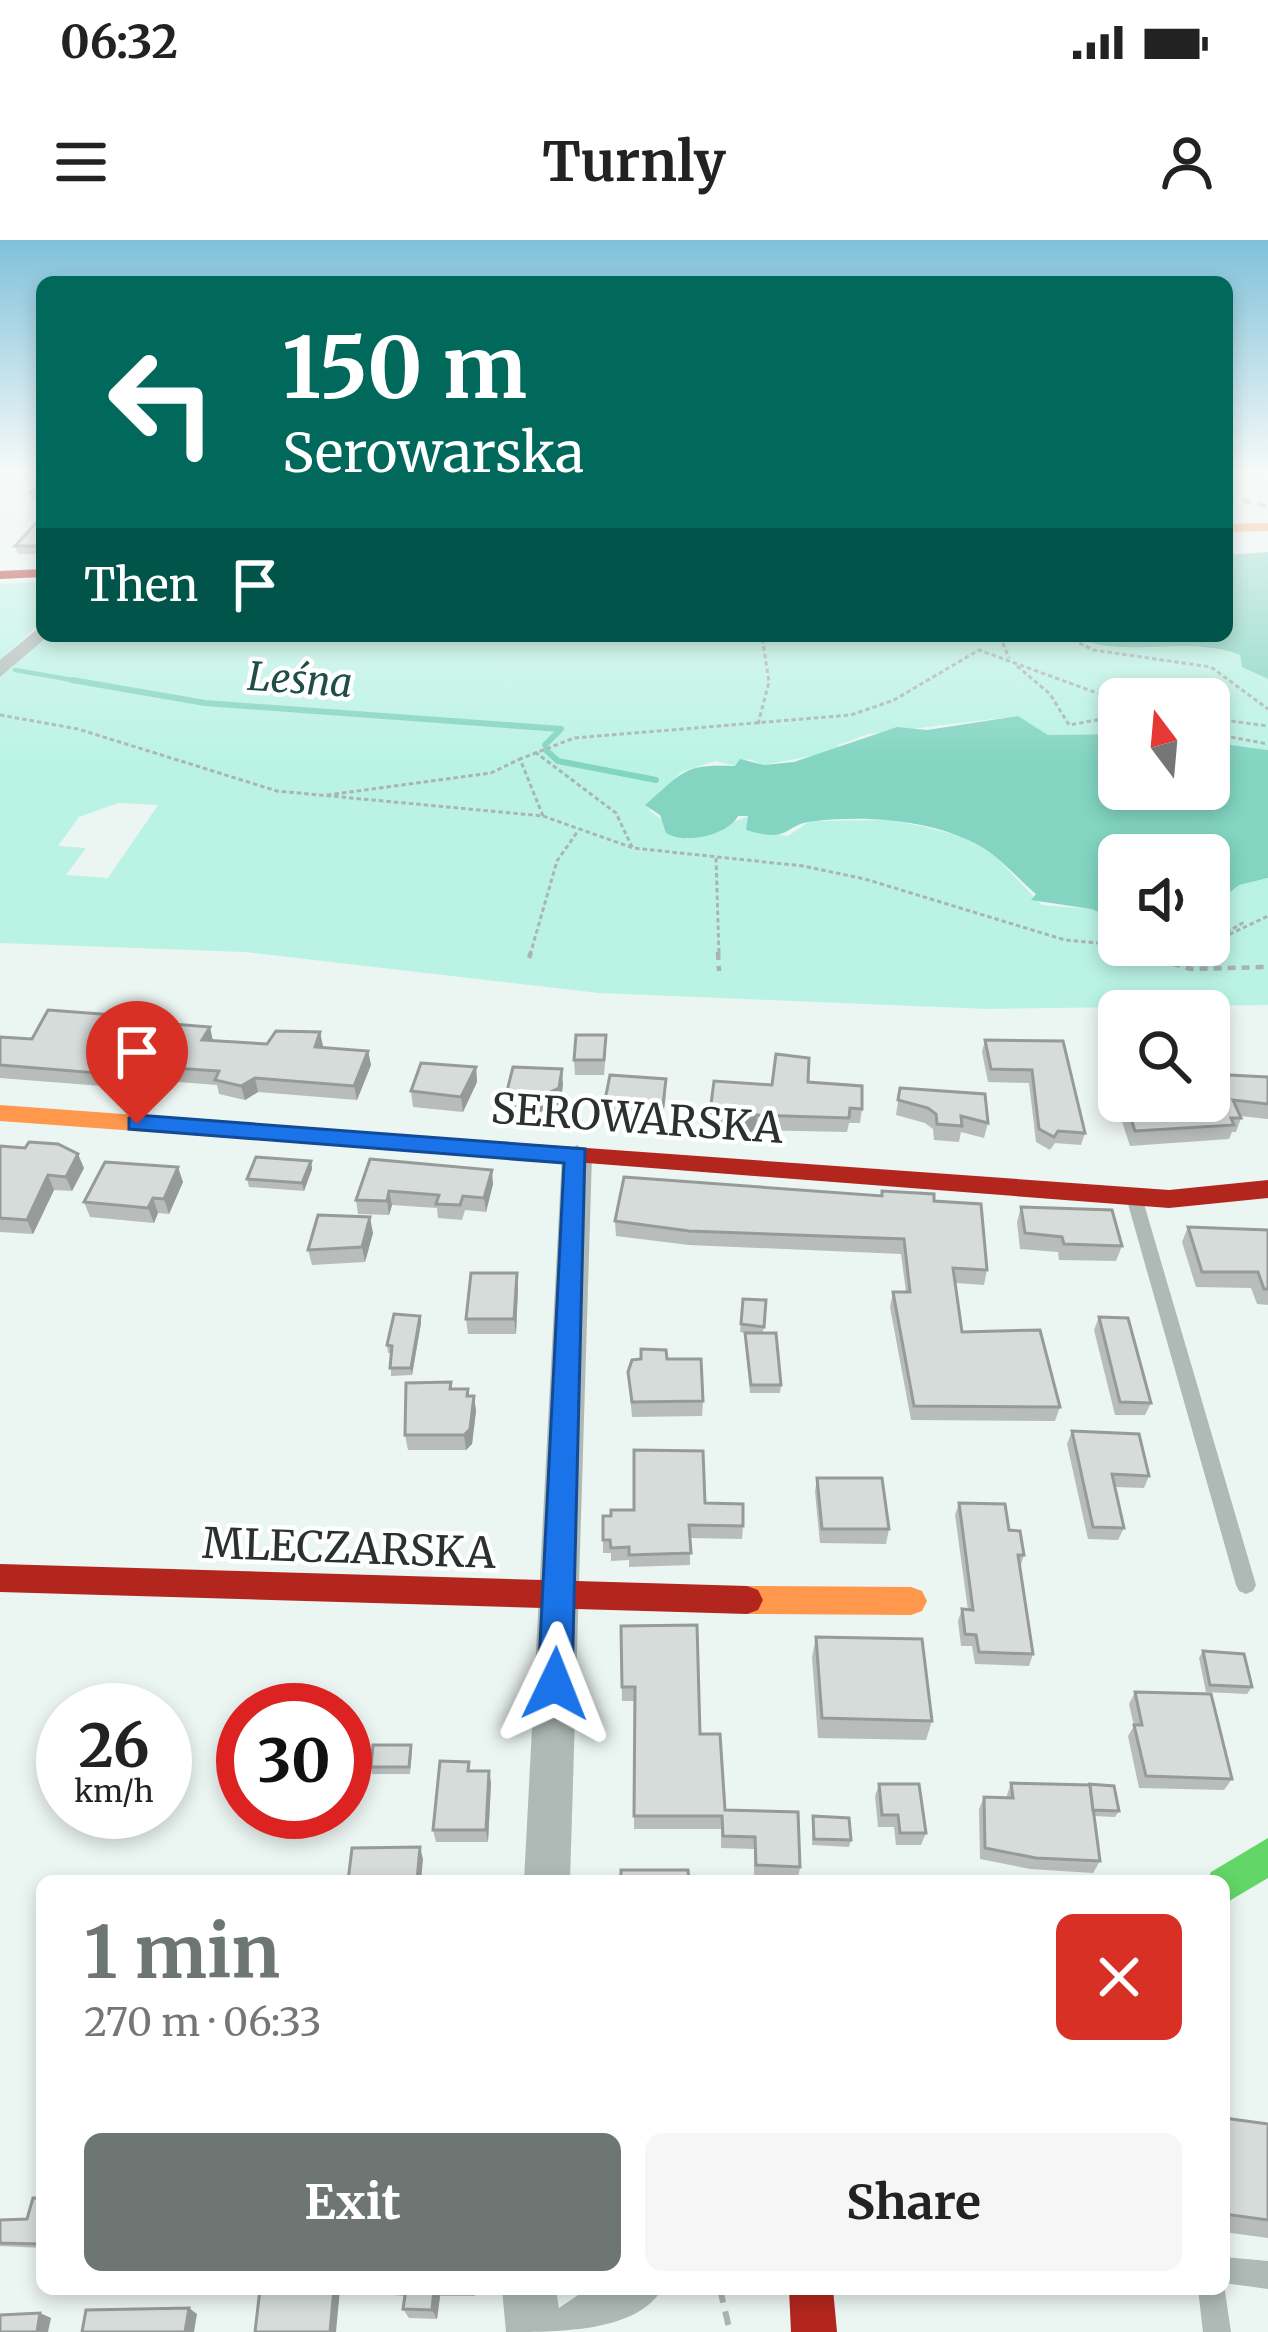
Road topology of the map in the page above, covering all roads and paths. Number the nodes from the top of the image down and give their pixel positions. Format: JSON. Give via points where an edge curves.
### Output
{"nodes":[{"id":1,"x":36,"y":573,"type":"edge"},
{"id":2,"x":0,"y":575,"type":"edge"},
{"id":3,"x":36,"y":637,"type":"edge"},
{"id":4,"x":762,"y":642,"type":"edge"},
{"id":5,"x":1002,"y":642,"type":"edge"},
{"id":6,"x":1078,"y":642,"type":"edge"},
{"id":7,"x":1011,"y":662,"type":"junction"},
{"id":8,"x":0,"y":671,"type":"edge"},
{"id":9,"x":1098,"y":693,"type":"edge"},
{"id":10,"x":1268,"y":709,"type":"edge"},
{"id":11,"x":0,"y":716,"type":"edge"},
{"id":12,"x":1098,"y":720,"type":"edge"},
{"id":13,"x":1230,"y":721,"type":"edge"},
{"id":14,"x":758,"y":724,"type":"junction"},
{"id":15,"x":1268,"y":726,"type":"edge"},
{"id":16,"x":1230,"y":737,"type":"edge"},
{"id":17,"x":1268,"y":743,"type":"edge"},
{"id":18,"x":535,"y":752,"type":"junction"},
{"id":19,"x":520,"y":759,"type":"junction"},
{"id":20,"x":320,"y":796,"type":"junction"},
{"id":21,"x":543,"y":816,"type":"junction"},
{"id":22,"x":578,"y":831,"type":"junction"},
{"id":23,"x":633,"y":848,"type":"junction"},
{"id":24,"x":716,"y":858,"type":"junction"},
{"id":25,"x":1268,"y":915,"type":"edge"},
{"id":26,"x":1230,"y":934,"type":"edge"},
{"id":27,"x":1098,"y":943,"type":"edge"},
{"id":28,"x":529,"y":958,"type":"dead end"},
{"id":29,"x":1181,"y":966,"type":"edge"},
{"id":30,"x":1268,"y":967,"type":"edge"},
{"id":31,"x":719,"y":971,"type":"dead end"},
{"id":32,"x":0,"y":1114,"type":"edge"},
{"id":33,"x":577,"y":1155,"type":"junction"},
{"id":34,"x":1268,"y":1189,"type":"edge"},
{"id":35,"x":1135,"y":1197,"type":"junction"},
{"id":36,"x":0,"y":1578,"type":"edge"},
{"id":37,"x":1246,"y":1585,"type":"dead end"},
{"id":38,"x":558,"y":1598,"type":"junction"},
{"id":39,"x":911,"y":1601,"type":"dead end"},
{"id":40,"x":1268,"y":1856,"type":"edge"},
{"id":41,"x":547,"y":1875,"type":"edge"},
{"id":42,"x":1230,"y":1882,"type":"edge"},
{"id":43,"x":1230,"y":2271,"type":"edge"},
{"id":44,"x":1268,"y":2276,"type":"edge"},
{"id":45,"x":530,"y":2295,"type":"edge"},
{"id":46,"x":626,"y":2295,"type":"edge"},
{"id":47,"x":721,"y":2295,"type":"edge"},
{"id":48,"x":811,"y":2295,"type":"edge"},
{"id":49,"x":1213,"y":2295,"type":"edge"},
{"id":50,"x":533,"y":2332,"type":"edge"},
{"id":51,"x":572,"y":2332,"type":"edge"},
{"id":52,"x":730,"y":2332,"type":"edge"},
{"id":53,"x":814,"y":2332,"type":"edge"},
{"id":54,"x":1217,"y":2332,"type":"edge"}],
"edges":[{"from":1,"to":2,"type":"street"},
{"from":3,"to":8,"type":"street"},
{"from":4,"to":14,"type":"path","via":[[769,682]]},
{"from":5,"to":7,"type":"path"},
{"from":6,"to":10,"type":"path","via":[[1211,667]]},
{"from":7,"to":9,"type":"path"},
{"from":7,"to":12,"type":"path","via":[[1050,694],[1069,725]]},
{"from":7,"to":14,"type":"path","via":[[979,650],[878,707]]},
{"from":11,"to":20,"type":"path","via":[[78,728],[237,782]]},
{"from":13,"to":15,"type":"path"},
{"from":14,"to":18,"type":"path","via":[[574,738]]},
{"from":16,"to":17,"type":"path"},
{"from":18,"to":19,"type":"path"},
{"from":18,"to":23,"type":"path","via":[[616,813]]},
{"from":19,"to":20,"type":"path","via":[[491,773]]},
{"from":19,"to":21,"type":"path"},
{"from":20,"to":21,"type":"path"},
{"from":21,"to":22,"type":"path"},
{"from":22,"to":23,"type":"path"},
{"from":22,"to":28,"type":"path","via":[[557,861]]},
{"from":23,"to":24,"type":"path"},
{"from":24,"to":27,"type":"path","via":[[866,879],[999,923]]},
{"from":24,"to":31,"type":"path"},
{"from":25,"to":26,"type":"path"},
{"from":29,"to":30,"type":"path"},
{"from":32,"to":33,"type":"street","name":"SEROWARSKA"},
{"from":33,"to":35,"type":"street","name":"SEROWARSKA"},
{"from":33,"to":38,"type":"street"},
{"from":34,"to":35,"type":"street","name":"SEROWARSKA"},
{"from":35,"to":37,"type":"lane"},
{"from":36,"to":38,"type":"street","name":"MLECZARSKA"},
{"from":38,"to":39,"type":"street","name":"MLECZARSKA"},
{"from":38,"to":41,"type":"street"},
{"from":40,"to":42,"type":"street"},
{"from":43,"to":44,"type":"lane"},
{"from":45,"to":50,"type":"street"},
{"from":46,"to":51,"type":"street"},
{"from":47,"to":52,"type":"path"},
{"from":48,"to":53,"type":"street"},
{"from":49,"to":54,"type":"lane"}]}
